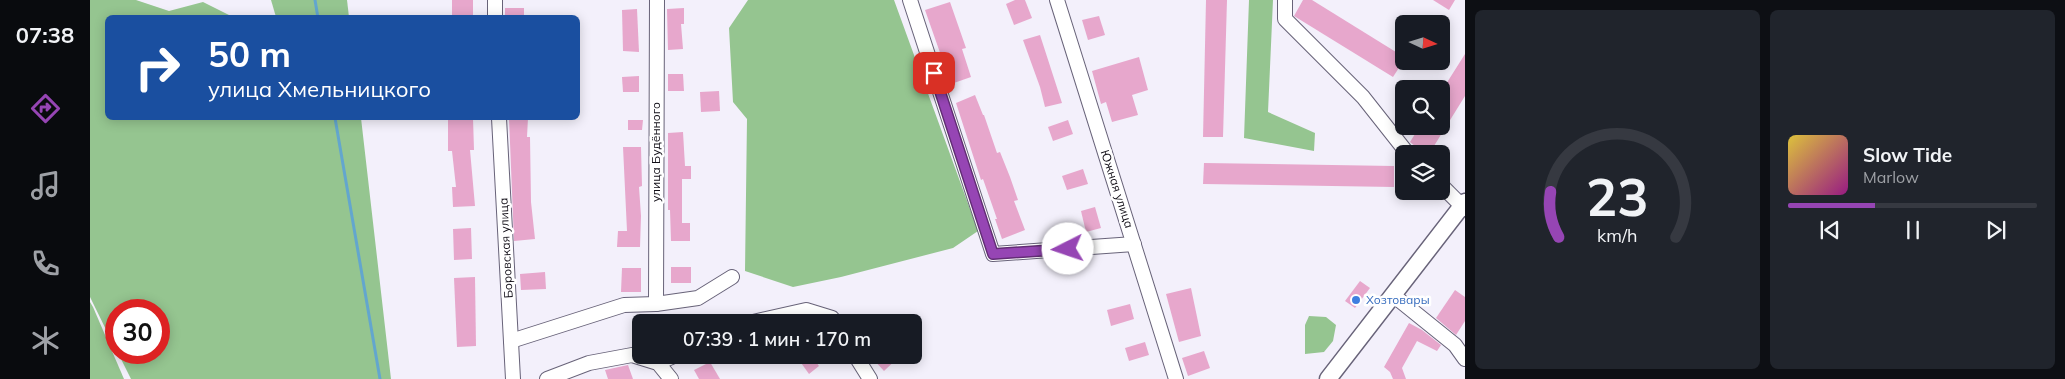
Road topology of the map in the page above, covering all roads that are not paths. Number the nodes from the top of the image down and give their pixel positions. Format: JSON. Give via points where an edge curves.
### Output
{"nodes":[{"id":1,"x":496,"y":0,"type":"edge"},
{"id":2,"x":657,"y":0,"type":"edge"},
{"id":3,"x":910,"y":0,"type":"edge"},
{"id":4,"x":1057,"y":0,"type":"edge"},
{"id":5,"x":1285,"y":0,"type":"edge"},
{"id":6,"x":495,"y":15,"type":"edge"},
{"id":7,"x":499,"y":120,"type":"edge"},
{"id":8,"x":1401,"y":145,"type":"edge"},
{"id":9,"x":1450,"y":193,"type":"edge"},
{"id":10,"x":1464,"y":205,"type":"edge"},
{"id":11,"x":1134,"y":244,"type":"junction"},
{"id":12,"x":732,"y":277,"type":"dead end"},
{"id":13,"x":1393,"y":295,"type":"junction"},
{"id":14,"x":656,"y":304,"type":"junction"},
{"id":15,"x":788,"y":314,"type":"edge"},
{"id":16,"x":819,"y":314,"type":"edge"},
{"id":17,"x":511,"y":341,"type":"junction"},
{"id":18,"x":632,"y":355,"type":"edge"},
{"id":19,"x":1465,"y":359,"type":"edge"},
{"id":20,"x":660,"y":364,"type":"edge"},
{"id":21,"x":861,"y":364,"type":"edge"},
{"id":22,"x":513,"y":379,"type":"edge"},
{"id":23,"x":547,"y":379,"type":"edge"},
{"id":24,"x":671,"y":379,"type":"edge"},
{"id":25,"x":870,"y":379,"type":"edge"},
{"id":26,"x":1176,"y":379,"type":"edge"},
{"id":27,"x":1328,"y":379,"type":"edge"}],
"edges":[{"from":1,"to":6,"type":"street"},
{"from":2,"to":14,"type":"street","name":"улица Будённого"},
{"from":3,"to":11,"type":"street","via":[[993,254]]},
{"from":4,"to":11,"type":"street","name":"Южная улица"},
{"from":5,"to":8,"type":"street","via":[[1285,19],[1363,97]]},
{"from":7,"to":17,"type":"street","name":"Боровская улица"},
{"from":9,"to":10,"type":"street"},
{"from":10,"to":13,"type":"main road"},
{"from":11,"to":26,"type":"street","name":"Южная улица"},
{"from":12,"to":14,"type":"street","via":[[698,298]]},
{"from":13,"to":19,"type":"street","via":[[1455,345]]},
{"from":13,"to":27,"type":"main road"},
{"from":14,"to":17,"type":"street","via":[[624,306]]},
{"from":15,"to":16,"type":"street","via":[[806,310]]},
{"from":17,"to":22,"type":"street","name":"Боровская улица"},
{"from":18,"to":23,"type":"street","via":[[589,363]]},
{"from":20,"to":24,"type":"street"},
{"from":21,"to":25,"type":"street"}]}
